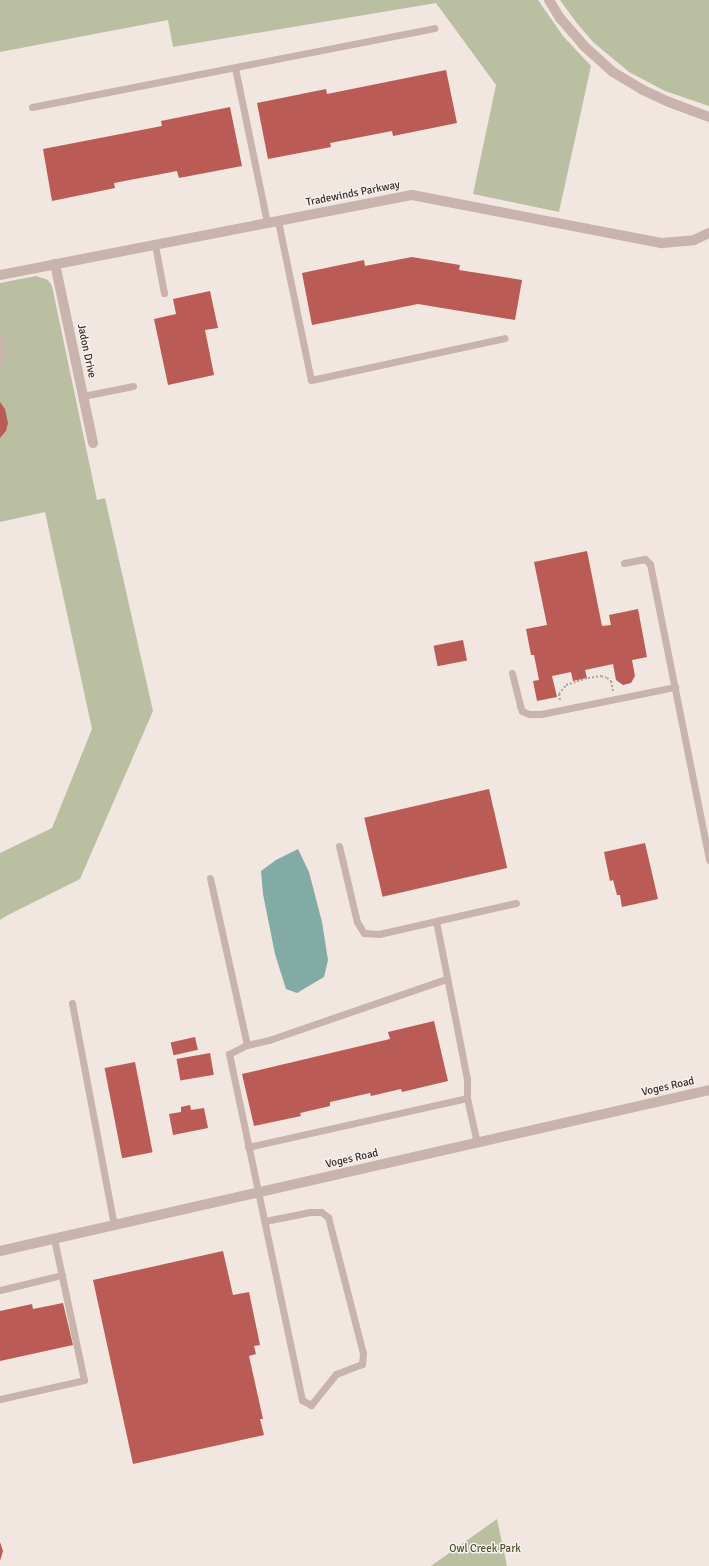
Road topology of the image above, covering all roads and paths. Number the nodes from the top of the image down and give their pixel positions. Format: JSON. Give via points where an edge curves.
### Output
{"nodes":[{"id":1,"x":549,"y":0,"type":"edge"},
{"id":2,"x":434,"y":28,"type":"dead end"},
{"id":3,"x":235,"y":68,"type":"junction"},
{"id":4,"x":32,"y":108,"type":"dead end"},
{"id":5,"x":709,"y":117,"type":"edge"},
{"id":6,"x":278,"y":221,"type":"junction"},
{"id":7,"x":267,"y":223,"type":"junction"},
{"id":8,"x":709,"y":233,"type":"edge"},
{"id":9,"x":155,"y":245,"type":"junction"},
{"id":10,"x":55,"y":264,"type":"junction"},
{"id":11,"x":0,"y":275,"type":"edge"},
{"id":12,"x":164,"y":293,"type":"dead end"},
{"id":13,"x":0,"y":337,"type":"edge"},
{"id":14,"x":505,"y":338,"type":"dead end"},
{"id":15,"x":1,"y":361,"type":"dead end"},
{"id":16,"x":133,"y":386,"type":"dead end"},
{"id":17,"x":83,"y":396,"type":"junction"},
{"id":18,"x":93,"y":443,"type":"dead end"},
{"id":19,"x":624,"y":563,"type":"dead end"},
{"id":20,"x":512,"y":673,"type":"dead end"},
{"id":21,"x":675,"y":687,"type":"junction"},
{"id":22,"x":615,"y":699,"type":"junction"},
{"id":23,"x":562,"y":710,"type":"junction"},
{"id":24,"x":339,"y":846,"type":"dead end"},
{"id":25,"x":709,"y":860,"type":"edge"},
{"id":26,"x":210,"y":878,"type":"dead end"},
{"id":27,"x":516,"y":903,"type":"dead end"},
{"id":28,"x":436,"y":921,"type":"junction"},
{"id":29,"x":446,"y":979,"type":"junction"},
{"id":30,"x":72,"y":1003,"type":"dead end"},
{"id":31,"x":246,"y":1045,"type":"junction"},
{"id":32,"x":709,"y":1090,"type":"edge"},
{"id":33,"x":467,"y":1098,"type":"junction"},
{"id":34,"x":477,"y":1143,"type":"junction"},
{"id":35,"x":248,"y":1147,"type":"junction"},
{"id":36,"x":259,"y":1193,"type":"junction"},
{"id":37,"x":265,"y":1222,"type":"junction"},
{"id":38,"x":114,"y":1226,"type":"junction"},
{"id":39,"x":54,"y":1239,"type":"junction"},
{"id":40,"x":0,"y":1251,"type":"edge"},
{"id":41,"x":62,"y":1276,"type":"junction"},
{"id":42,"x":0,"y":1290,"type":"edge"},
{"id":43,"x":0,"y":1399,"type":"edge"}],
"edges":[{"from":1,"to":5,"type":"street","via":[[560,18],[584,46],[613,72],[643,90]]},
{"from":2,"to":3,"type":"lane"},
{"from":3,"to":4,"type":"lane"},
{"from":3,"to":7,"type":"lane"},
{"from":6,"to":7,"type":"street","name":"Tradewinds Parkway"},
{"from":6,"to":8,"type":"street","name":"Tradewinds Parkway","via":[[412,194],[662,243],[694,240]]},
{"from":6,"to":14,"type":"lane","via":[[311,380]]},
{"from":7,"to":9,"type":"street","name":"Tradewinds Parkway"},
{"from":9,"to":10,"type":"street","name":"Tradewinds Parkway"},
{"from":9,"to":12,"type":"lane"},
{"from":10,"to":11,"type":"street","name":"Tradewinds Parkway"},
{"from":10,"to":17,"type":"street","name":"Jadon Drive"},
{"from":13,"to":15,"type":"lane"},
{"from":16,"to":17,"type":"lane"},
{"from":17,"to":18,"type":"street","name":"Jadon Drive"},
{"from":19,"to":21,"type":"lane","via":[[645,559],[650,564]]},
{"from":20,"to":23,"type":"lane","via":[[522,711],[529,714]]},
{"from":21,"to":22,"type":"lane"},
{"from":21,"to":25,"type":"lane"},
{"from":22,"to":23,"type":"lane"},
{"from":22,"to":23,"type":"path","via":[[611,681],[601,676],[583,679],[566,685],[559,694]]},
{"from":24,"to":28,"type":"lane","via":[[357,922],[364,933],[379,934]]},
{"from":26,"to":31,"type":"lane"},
{"from":27,"to":28,"type":"lane"},
{"from":28,"to":29,"type":"lane"},
{"from":29,"to":31,"type":"lane","via":[[277,1037]]},
{"from":29,"to":33,"type":"lane","via":[[467,1079]]},
{"from":30,"to":38,"type":"lane"},
{"from":31,"to":35,"type":"lane","via":[[229,1054]]},
{"from":32,"to":34,"type":"street","name":"Voges Road"},
{"from":33,"to":34,"type":"lane"},
{"from":33,"to":35,"type":"lane"},
{"from":34,"to":36,"type":"street","name":"Voges Road"},
{"from":35,"to":36,"type":"lane"},
{"from":36,"to":37,"type":"lane"},
{"from":36,"to":38,"type":"street","name":"Voges Road"},
{"from":37,"to":37,"type":"lane","via":[[302,1400],[311,1405],[336,1374],[362,1364],[363,1353],[328,1216],[321,1212],[310,1212]]},
{"from":38,"to":39,"type":"street","name":"Voges Road"},
{"from":39,"to":40,"type":"street","name":"Voges Road"},
{"from":39,"to":41,"type":"lane"},
{"from":41,"to":42,"type":"lane"},
{"from":41,"to":43,"type":"lane","via":[[84,1380]]}]}
